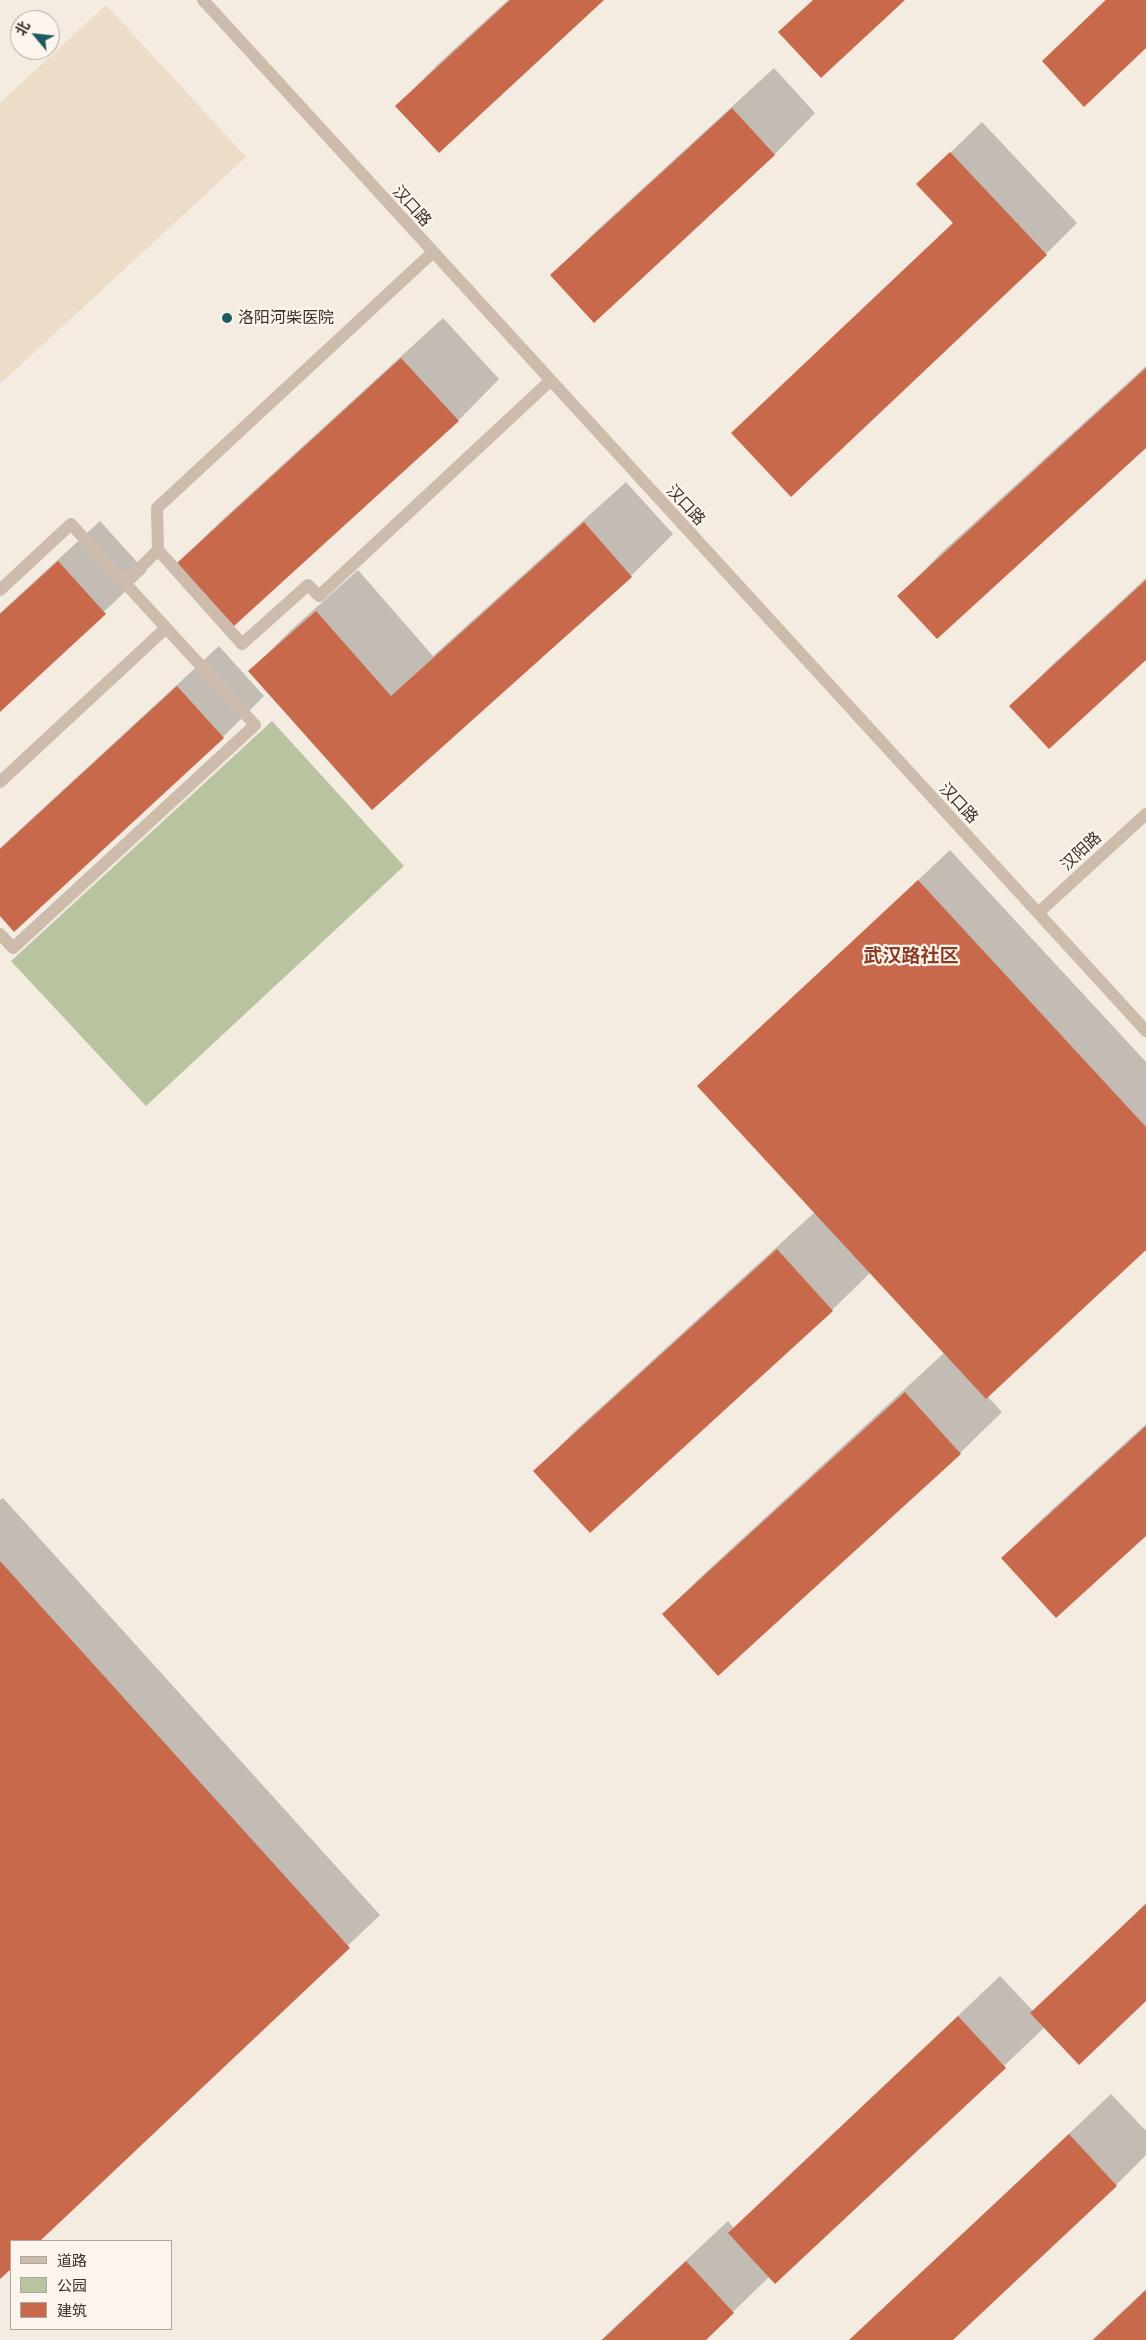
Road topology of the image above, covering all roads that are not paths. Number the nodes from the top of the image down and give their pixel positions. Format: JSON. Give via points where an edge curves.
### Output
{"nodes":[{"id":1,"x":203,"y":0,"type":"edge"},
{"id":2,"x":432,"y":253,"type":"junction"},
{"id":3,"x":550,"y":381,"type":"junction"},
{"id":4,"x":158,"y":550,"type":"junction"},
{"id":5,"x":125,"y":583,"type":"junction"},
{"id":6,"x":0,"y":590,"type":"edge"},
{"id":7,"x":166,"y":628,"type":"junction"},
{"id":8,"x":0,"y":782,"type":"edge"},
{"id":9,"x":1146,"y":814,"type":"edge"},
{"id":10,"x":1038,"y":913,"type":"junction"},
{"id":11,"x":0,"y":934,"type":"edge"},
{"id":12,"x":1146,"y":1031,"type":"edge"}],
"edges":[{"from":1,"to":2,"type":"street","name":"汉口路"},
{"from":2,"to":3,"type":"street","name":"汉口路"},
{"from":2,"to":4,"type":"street","via":[[157,508]]},
{"from":3,"to":4,"type":"street","via":[[319,596],[308,585],[242,644]]},
{"from":3,"to":10,"type":"street","name":"汉口路"},
{"from":4,"to":5,"type":"street"},
{"from":5,"to":6,"type":"street","via":[[71,524]]},
{"from":5,"to":7,"type":"street"},
{"from":7,"to":8,"type":"street"},
{"from":7,"to":11,"type":"street","via":[[255,725],[12,948]]},
{"from":9,"to":10,"type":"street","name":"汉阳路"},
{"from":10,"to":12,"type":"street","name":"汉口路"}]}
